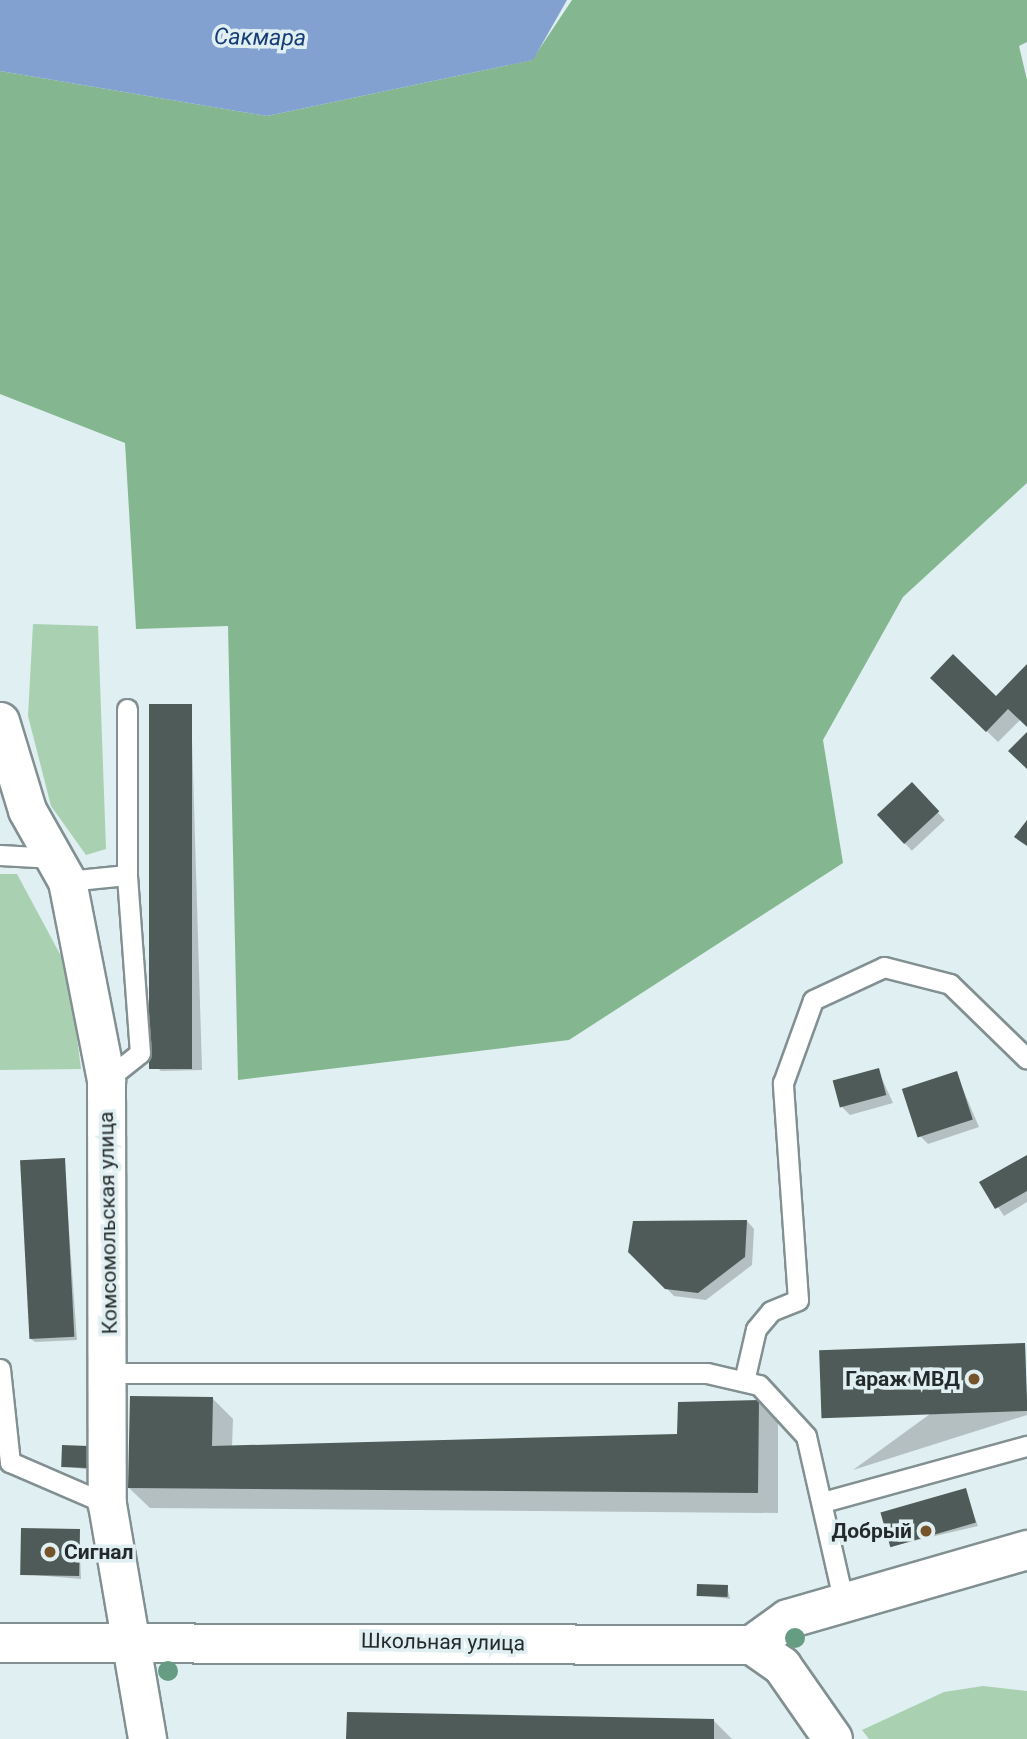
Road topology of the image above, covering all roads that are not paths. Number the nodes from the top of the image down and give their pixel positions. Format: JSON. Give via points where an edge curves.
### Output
{"nodes":[{"id":1,"x":127,"y":709,"type":"dead end"},
{"id":2,"x":0,"y":721,"type":"edge"},
{"id":3,"x":0,"y":855,"type":"edge"},
{"id":4,"x":61,"y":869,"type":"junction"},
{"id":5,"x":127,"y":875,"type":"junction"},
{"id":6,"x":1027,"y":1059,"type":"edge"},
{"id":7,"x":106,"y":1080,"type":"junction"},
{"id":8,"x":0,"y":1369,"type":"edge"},
{"id":9,"x":110,"y":1373,"type":"junction"},
{"id":10,"x":744,"y":1381,"type":"junction"},
{"id":11,"x":1027,"y":1446,"type":"edge"},
{"id":12,"x":5,"y":1460,"type":"edge"},
{"id":13,"x":823,"y":1502,"type":"junction"},
{"id":14,"x":107,"y":1504,"type":"junction"},
{"id":15,"x":1027,"y":1550,"type":"edge"},
{"id":16,"x":844,"y":1603,"type":"junction"},
{"id":17,"x":134,"y":1638,"type":"junction"},
{"id":18,"x":0,"y":1643,"type":"edge"},
{"id":19,"x":752,"y":1645,"type":"junction"},
{"id":20,"x":147,"y":1739,"type":"edge"},
{"id":21,"x":833,"y":1739,"type":"edge"}],
"edges":[{"from":1,"to":5,"type":"lane"},
{"from":2,"to":4,"type":"street","name":"Комсомольская улица","via":[[27,810]]},
{"from":3,"to":4,"type":"lane"},
{"from":4,"to":5,"type":"lane"},
{"from":4,"to":7,"type":"street","name":"Комсомольская улица"},
{"from":5,"to":7,"type":"lane","via":[[140,1053]]},
{"from":6,"to":10,"type":"lane","via":[[950,984],[884,967],[813,1000],[783,1083],[798,1300],[771,1311],[756,1329]]},
{"from":7,"to":9,"type":"street","name":"Комсомольская улица"},
{"from":8,"to":12,"type":"lane"},
{"from":9,"to":10,"type":"lane","via":[[707,1373]]},
{"from":9,"to":14,"type":"street","name":"Комсомольская улица"},
{"from":10,"to":13,"type":"lane","via":[[759,1385],[806,1436]]},
{"from":11,"to":13,"type":"lane"},
{"from":12,"to":14,"type":"lane"},
{"from":13,"to":16,"type":"lane"},
{"from":14,"to":17,"type":"street","name":"Комсомольская улица"},
{"from":15,"to":16,"type":"street"},
{"from":16,"to":19,"type":"street","via":[[788,1619]]},
{"from":17,"to":18,"type":"street","name":"Школьная улица"},
{"from":17,"to":19,"type":"street","name":"Школьная улица"},
{"from":17,"to":20,"type":"street","name":"Комсомольская улица"},
{"from":19,"to":21,"type":"street","via":[[782,1666]]}]}
